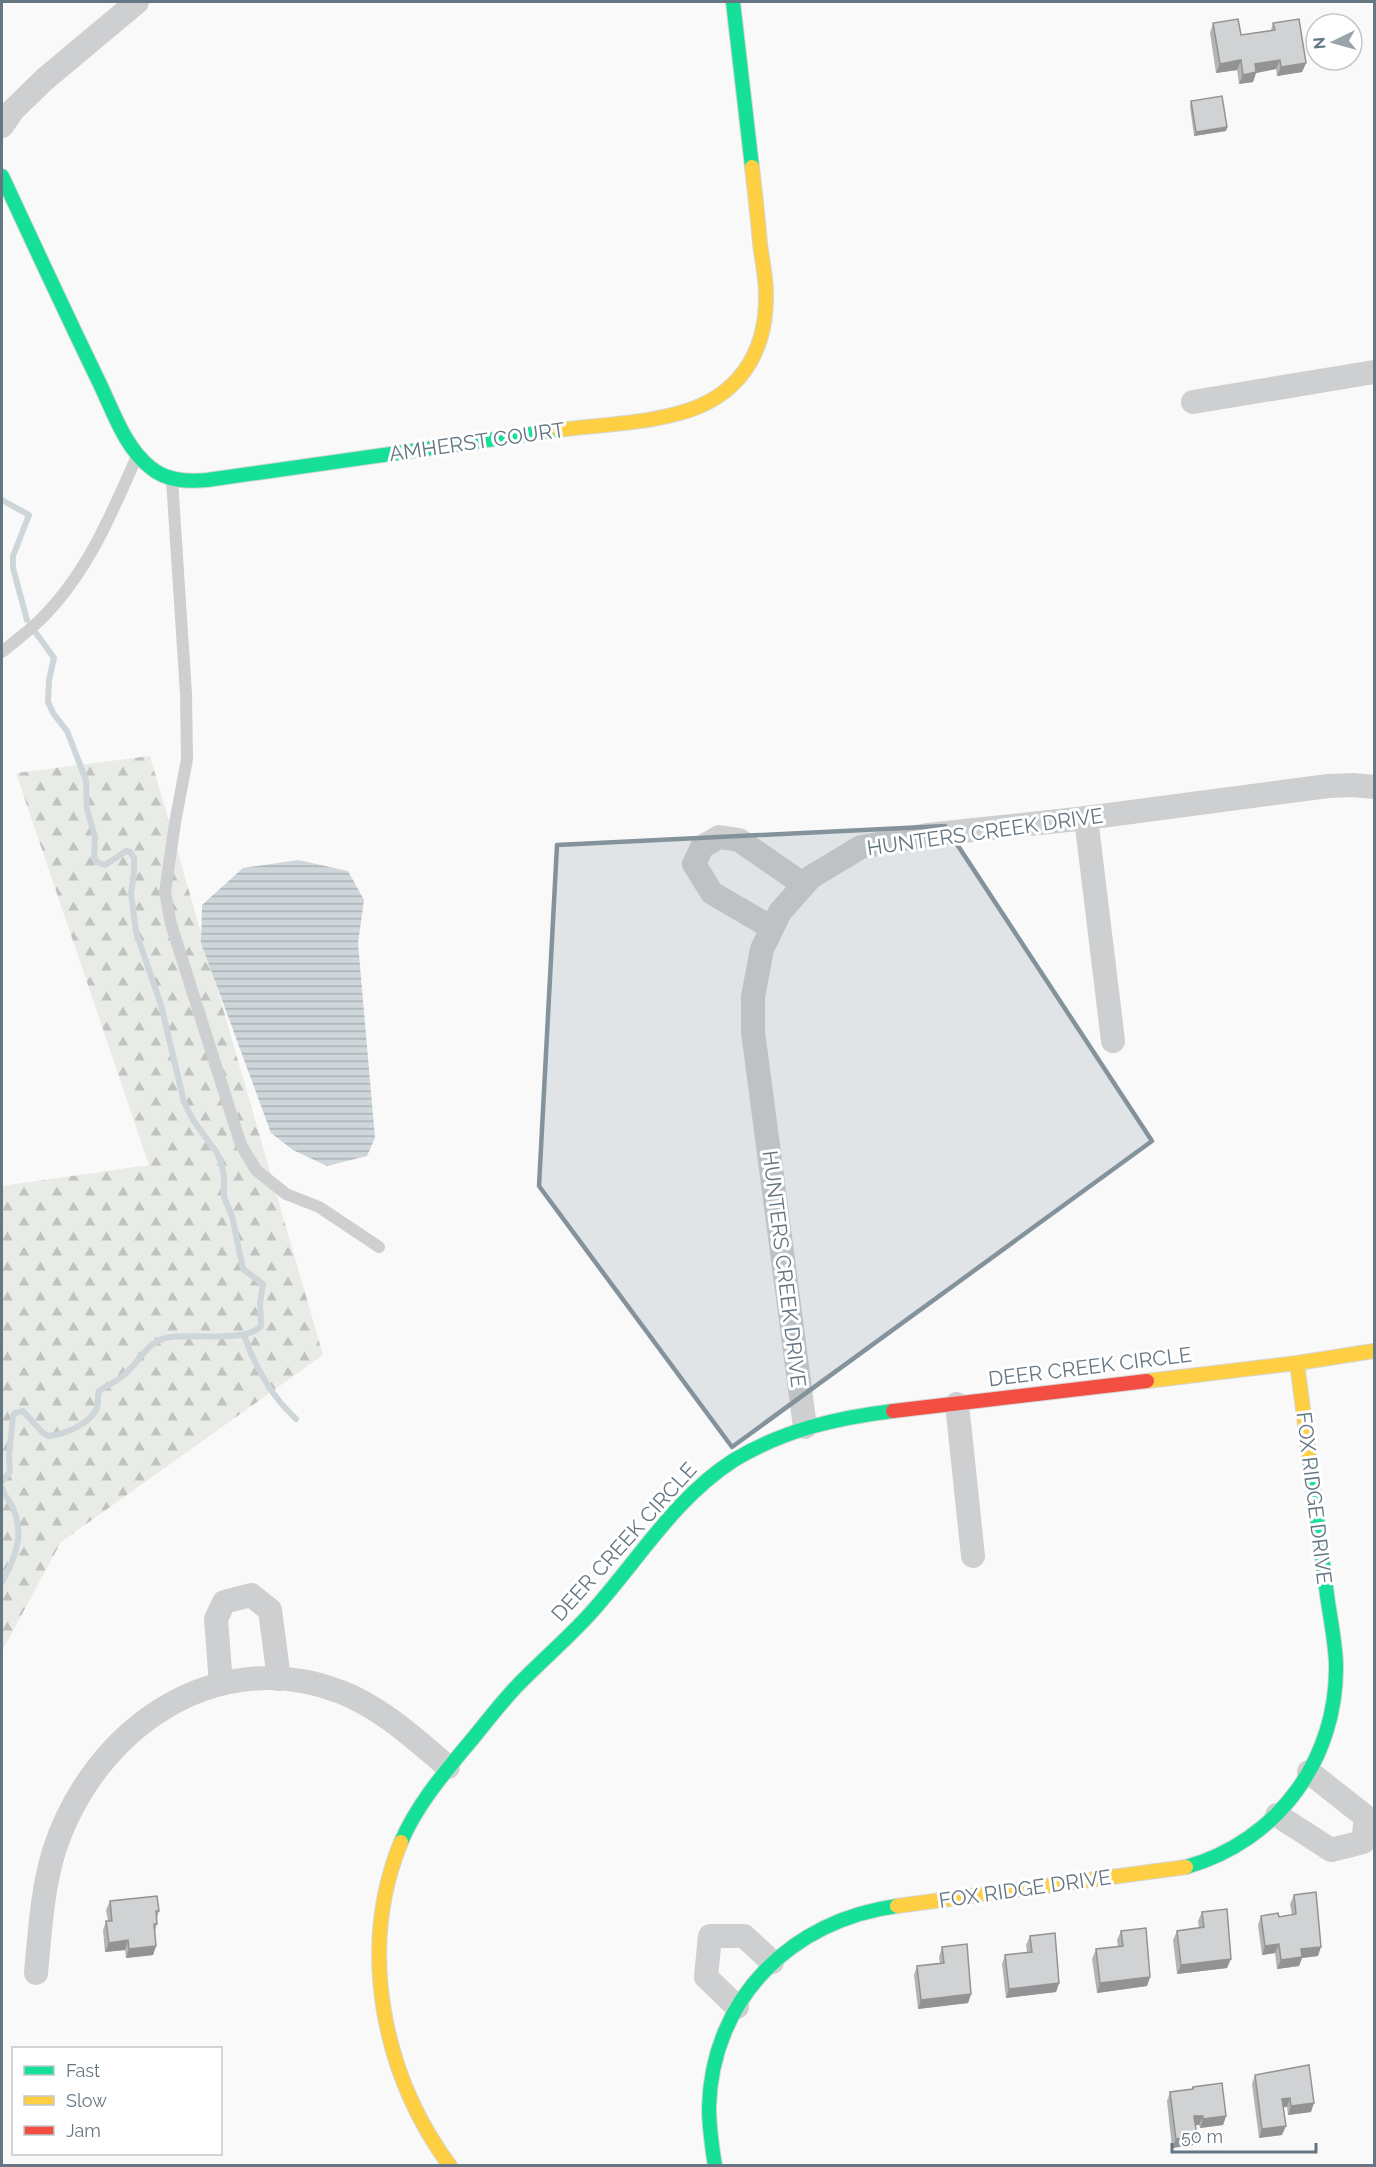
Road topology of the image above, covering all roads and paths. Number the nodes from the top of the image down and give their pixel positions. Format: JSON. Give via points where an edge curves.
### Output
{"nodes":[{"id":1,"x":138,"y":2,"type":"edge"},
{"id":2,"x":733,"y":2,"type":"edge"},
{"id":3,"x":2,"y":126,"type":"edge"},
{"id":4,"x":2,"y":176,"type":"edge"},
{"id":5,"x":1374,"y":372,"type":"edge"},
{"id":6,"x":1193,"y":402,"type":"dead end"},
{"id":7,"x":138,"y":455,"type":"junction"},
{"id":8,"x":172,"y":479,"type":"junction"},
{"id":9,"x":2,"y":652,"type":"edge"},
{"id":10,"x":1374,"y":787,"type":"edge"},
{"id":11,"x":1086,"y":818,"type":"junction"},
{"id":12,"x":804,"y":885,"type":"junction"},
{"id":13,"x":772,"y":928,"type":"junction"},
{"id":14,"x":1113,"y":1041,"type":"dead end"},
{"id":15,"x":379,"y":1247,"type":"dead end"},
{"id":16,"x":1374,"y":1351,"type":"edge"},
{"id":17,"x":1297,"y":1363,"type":"junction"},
{"id":18,"x":957,"y":1404,"type":"junction"},
{"id":19,"x":805,"y":1427,"type":"junction"},
{"id":20,"x":973,"y":1556,"type":"dead end"},
{"id":21,"x":279,"y":1678,"type":"junction"},
{"id":22,"x":221,"y":1684,"type":"junction"},
{"id":23,"x":448,"y":1767,"type":"junction"},
{"id":24,"x":1309,"y":1772,"type":"junction"},
{"id":25,"x":1276,"y":1815,"type":"junction"},
{"id":26,"x":772,"y":1962,"type":"junction"},
{"id":27,"x":36,"y":1973,"type":"dead end"},
{"id":28,"x":737,"y":2007,"type":"junction"},
{"id":29,"x":450,"y":2166,"type":"edge"},
{"id":30,"x":715,"y":2166,"type":"edge"}],
"edges":[{"from":1,"to":3,"type":"street","via":[[45,79]]},
{"from":2,"to":8,"type":"street","name":"AMHERST COURT","via":[[766,294],[762,336],[742,378],[705,404],[668,417],[260,473],[190,481]]},
{"from":4,"to":7,"type":"street","name":"AMHERST COURT","via":[[67,317]]},
{"from":5,"to":6,"type":"street"},
{"from":7,"to":8,"type":"street","name":"AMHERST COURT","via":[[153,470]]},
{"from":7,"to":9,"type":"lane","via":[[107,525],[74,580],[44,617]]},
{"from":8,"to":15,"type":"lane","via":[[187,759],[165,892],[171,924],[241,1144],[256,1170],[286,1194],[319,1207]]},
{"from":10,"to":11,"type":"street","name":"HUNTERS CREEK DRIVE","via":[[1328,786]]},
{"from":11,"to":12,"type":"street","name":"HUNTERS CREEK DRIVE","via":[[927,835],[861,847]]},
{"from":11,"to":14,"type":"street"},
{"from":12,"to":13,"type":"street","name":"HUNTERS CREEK DRIVE","via":[[780,912]]},
{"from":12,"to":13,"type":"street","via":[[739,840],[719,837],[702,847],[694,864],[711,893]]},
{"from":13,"to":19,"type":"street","name":"HUNTERS CREEK DRIVE","via":[[762,949],[753,997],[753,1032]]},
{"from":16,"to":17,"type":"street","name":"DEER CREEK CIRCLE"},
{"from":17,"to":18,"type":"street","name":"DEER CREEK CIRCLE"},
{"from":17,"to":24,"type":"street","name":"FOX RIDGE DRIVE","via":[[1336,1662],[1330,1718]]},
{"from":18,"to":19,"type":"street","name":"DEER CREEK CIRCLE","via":[[866,1414]]},
{"from":18,"to":20,"type":"street"},
{"from":19,"to":23,"type":"street","name":"DEER CREEK CIRCLE","via":[[715,1473],[671,1516],[589,1614],[508,1696]]},
{"from":21,"to":22,"type":"street"},
{"from":21,"to":22,"type":"street","via":[[270,1610],[250,1595],[224,1602],[216,1619]]},
{"from":21,"to":23,"type":"street","via":[[321,1686],[365,1703],[402,1727]]},
{"from":22,"to":27,"type":"street","via":[[191,1693],[154,1713],[124,1738],[87,1783],[70,1812],[46,1882]]},
{"from":23,"to":29,"type":"street","name":"DEER CREEK CIRCLE","via":[[413,1816],[392,1866],[380,1953],[384,2010],[396,2065],[424,2129]]},
{"from":24,"to":25,"type":"street","name":"FOX RIDGE DRIVE"},
{"from":24,"to":25,"type":"street","via":[[1366,1817],[1363,1842],[1330,1850]]},
{"from":25,"to":26,"type":"street","name":"FOX RIDGE DRIVE","via":[[1234,1848],[1182,1869],[873,1909],[817,1930]]},
{"from":26,"to":28,"type":"street","name":"FOX RIDGE DRIVE"},
{"from":26,"to":28,"type":"street","via":[[744,1936],[710,1936],[706,1977]]},
{"from":28,"to":30,"type":"street","name":"FOX RIDGE DRIVE","via":[[725,2031],[712,2078],[709,2106]]}]}
